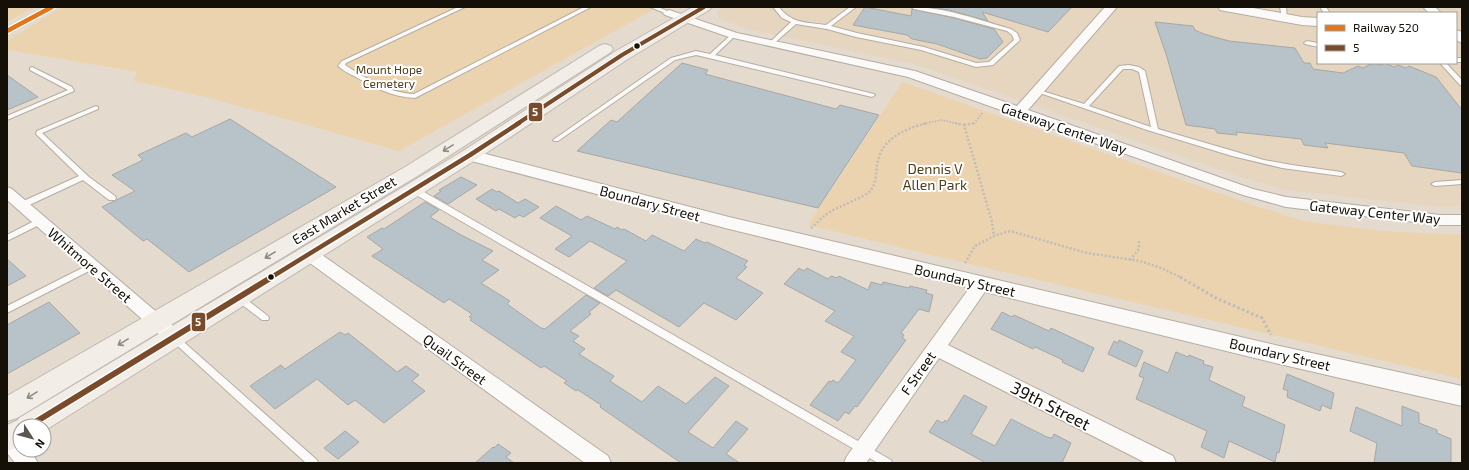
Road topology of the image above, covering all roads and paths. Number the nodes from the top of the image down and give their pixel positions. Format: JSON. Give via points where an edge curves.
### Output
{"nodes":[{"id":1,"x":462,"y":7,"type":"edge"},
{"id":2,"x":588,"y":7,"type":"edge"},
{"id":3,"x":653,"y":7,"type":"edge"},
{"id":4,"x":704,"y":7,"type":"edge"},
{"id":5,"x":776,"y":7,"type":"edge"},
{"id":6,"x":853,"y":7,"type":"edge"},
{"id":7,"x":914,"y":7,"type":"edge"},
{"id":8,"x":1111,"y":7,"type":"edge"},
{"id":9,"x":1225,"y":7,"type":"edge"},
{"id":10,"x":678,"y":13,"type":"edge"},
{"id":11,"x":1284,"y":13,"type":"edge"},
{"id":12,"x":795,"y":22,"type":"junction"},
{"id":13,"x":1317,"y":22,"type":"edge"},
{"id":14,"x":827,"y":27,"type":"junction"},
{"id":15,"x":733,"y":35,"type":"junction"},
{"id":16,"x":771,"y":44,"type":"junction"},
{"id":17,"x":1307,"y":44,"type":"dead end"},
{"id":18,"x":1317,"y":45,"type":"edge"},
{"id":19,"x":711,"y":56,"type":"junction"},
{"id":20,"x":590,"y":58,"type":"junction"},
{"id":21,"x":1444,"y":64,"type":"edge"},
{"id":22,"x":32,"y":69,"type":"dead end"},
{"id":23,"x":1462,"y":84,"type":"edge"},
{"id":24,"x":1037,"y":91,"type":"junction"},
{"id":25,"x":872,"y":95,"type":"dead end"},
{"id":26,"x":992,"y":103,"type":"junction"},
{"id":27,"x":1086,"y":106,"type":"junction"},
{"id":28,"x":96,"y":108,"type":"dead end"},
{"id":29,"x":1018,"y":112,"type":"junction"},
{"id":30,"x":7,"y":118,"type":"edge"},
{"id":31,"x":964,"y":125,"type":"junction"},
{"id":32,"x":1155,"y":129,"type":"junction"},
{"id":33,"x":556,"y":140,"type":"dead end"},
{"id":34,"x":470,"y":155,"type":"junction"},
{"id":35,"x":1341,"y":174,"type":"dead end"},
{"id":36,"x":83,"y":177,"type":"junction"},
{"id":37,"x":1462,"y":182,"type":"edge"},
{"id":38,"x":1435,"y":184,"type":"dead end"},
{"id":39,"x":414,"y":190,"type":"junction"},
{"id":40,"x":7,"y":192,"type":"edge"},
{"id":41,"x":112,"y":198,"type":"dead end"},
{"id":42,"x":22,"y":205,"type":"junction"},
{"id":43,"x":1462,"y":220,"type":"edge"},
{"id":44,"x":40,"y":221,"type":"junction"},
{"id":45,"x":994,"y":236,"type":"junction"},
{"id":46,"x":7,"y":238,"type":"edge"},
{"id":47,"x":1139,"y":240,"type":"dead end"},
{"id":48,"x":801,"y":241,"type":"junction"},
{"id":49,"x":309,"y":254,"type":"junction"},
{"id":50,"x":1130,"y":260,"type":"junction"},
{"id":51,"x":92,"y":266,"type":"junction"},
{"id":52,"x":958,"y":278,"type":"junction"},
{"id":53,"x":982,"y":283,"type":"junction"},
{"id":54,"x":238,"y":298,"type":"junction"},
{"id":55,"x":7,"y":310,"type":"edge"},
{"id":56,"x":265,"y":318,"type":"dead end"},
{"id":57,"x":165,"y":329,"type":"junction"},
{"id":58,"x":936,"y":348,"type":"junction"},
{"id":59,"x":1275,"y":354,"type":"junction"},
{"id":60,"x":1462,"y":396,"type":"edge"},
{"id":61,"x":7,"y":410,"type":"edge"},
{"id":62,"x":38,"y":418,"type":"edge"},
{"id":63,"x":859,"y":456,"type":"edge"},
{"id":64,"x":314,"y":463,"type":"edge"},
{"id":65,"x":601,"y":463,"type":"edge"},
{"id":66,"x":887,"y":463,"type":"edge"},
{"id":67,"x":1166,"y":463,"type":"edge"}],
"edges":[{"from":1,"to":2,"type":"lane","via":[[344,62],[341,66],[393,94],[415,96]]},
{"from":3,"to":10,"type":"lane"},
{"from":4,"to":10,"type":"main road","name":"East Market Street"},
{"from":5,"to":12,"type":"lane","via":[[784,18]]},
{"from":6,"to":14,"type":"lane"},
{"from":7,"to":14,"type":"lane","via":[[956,15],[1010,30],[1017,40],[991,64],[976,65],[922,48]]},
{"from":8,"to":24,"type":"street"},
{"from":9,"to":11,"type":"street"},
{"from":10,"to":15,"type":"street","name":"Gateway Center Way"},
{"from":10,"to":20,"type":"main road","name":"East Market Street"},
{"from":10,"to":34,"type":"main road","name":"East Market Street","via":[[622,55]]},
{"from":11,"to":13,"type":"street"},
{"from":12,"to":14,"type":"lane"},
{"from":12,"to":16,"type":"lane"},
{"from":15,"to":16,"type":"street","name":"Gateway Center Way"},
{"from":15,"to":19,"type":"lane"},
{"from":16,"to":26,"type":"street","name":"Gateway Center Way","via":[[911,74]]},
{"from":17,"to":18,"type":"lane"},
{"from":19,"to":25,"type":"lane"},
{"from":19,"to":33,"type":"lane","via":[[696,53],[673,59]]},
{"from":20,"to":34,"type":"main road","via":[[572,76],[480,137],[473,144]]},
{"from":20,"to":57,"type":"main road","name":"East Market Street","one_way":true},
{"from":21,"to":23,"type":"lane"},
{"from":22,"to":30,"type":"lane","via":[[70,88],[71,91]]},
{"from":24,"to":27,"type":"lane"},
{"from":24,"to":29,"type":"street"},
{"from":26,"to":29,"type":"street","name":"Gateway Center Way"},
{"from":26,"to":31,"type":"path","via":[[974,124]]},
{"from":27,"to":32,"type":"lane"},
{"from":27,"to":32,"type":"lane","via":[[1121,67],[1137,68],[1142,71]]},
{"from":28,"to":36,"type":"lane","via":[[39,132]]},
{"from":29,"to":43,"type":"street","name":"Gateway Center Way","via":[[1248,192],[1286,202],[1440,220]]},
{"from":31,"to":45,"type":"path"},
{"from":31,"to":48,"type":"path","via":[[942,120],[917,125],[899,134],[886,144],[879,157],[876,179],[870,191],[829,212],[813,225]]},
{"from":32,"to":35,"type":"lane","via":[[1264,162],[1300,170]]},
{"from":34,"to":39,"type":"main road","name":"East Market Street"},
{"from":34,"to":48,"type":"street","name":"Boundary Street"},
{"from":36,"to":41,"type":"lane"},
{"from":36,"to":42,"type":"lane"},
{"from":37,"to":38,"type":"lane"},
{"from":39,"to":49,"type":"main road","name":"East Market Street"},
{"from":39,"to":63,"type":"lane"},
{"from":40,"to":42,"type":"street","name":"Whitmore Street"},
{"from":42,"to":44,"type":"street","name":"Whitmore Street"},
{"from":44,"to":46,"type":"lane"},
{"from":44,"to":51,"type":"street","name":"Whitmore Street"},
{"from":45,"to":50,"type":"path","via":[[1010,231],[1086,253]]},
{"from":45,"to":52,"type":"path","via":[[975,246]]},
{"from":47,"to":50,"type":"path","via":[[1140,251]]},
{"from":48,"to":52,"type":"street","name":"Boundary Street"},
{"from":49,"to":54,"type":"main road","name":"East Market Street"},
{"from":49,"to":65,"type":"street","name":"Quail Street"},
{"from":50,"to":59,"type":"path","via":[[1161,268],[1242,311],[1262,318],[1272,336]]},
{"from":51,"to":55,"type":"lane"},
{"from":51,"to":57,"type":"street","name":"Whitmore Street"},
{"from":52,"to":53,"type":"street","name":"Boundary Street"},
{"from":53,"to":58,"type":"street","name":"F Street"},
{"from":53,"to":59,"type":"street","name":"Boundary Street"},
{"from":54,"to":56,"type":"lane"},
{"from":54,"to":57,"type":"main road","name":"East Market Street"},
{"from":57,"to":61,"type":"main road","name":"East Market Street","one_way":true},
{"from":57,"to":62,"type":"main road","name":"East Market Street"},
{"from":57,"to":64,"type":"lane"},
{"from":58,"to":63,"type":"street","name":"F Street"},
{"from":58,"to":67,"type":"street","name":"39th Street"},
{"from":59,"to":60,"type":"street","name":"Boundary Street"},
{"from":63,"to":66,"type":"lane"}]}
